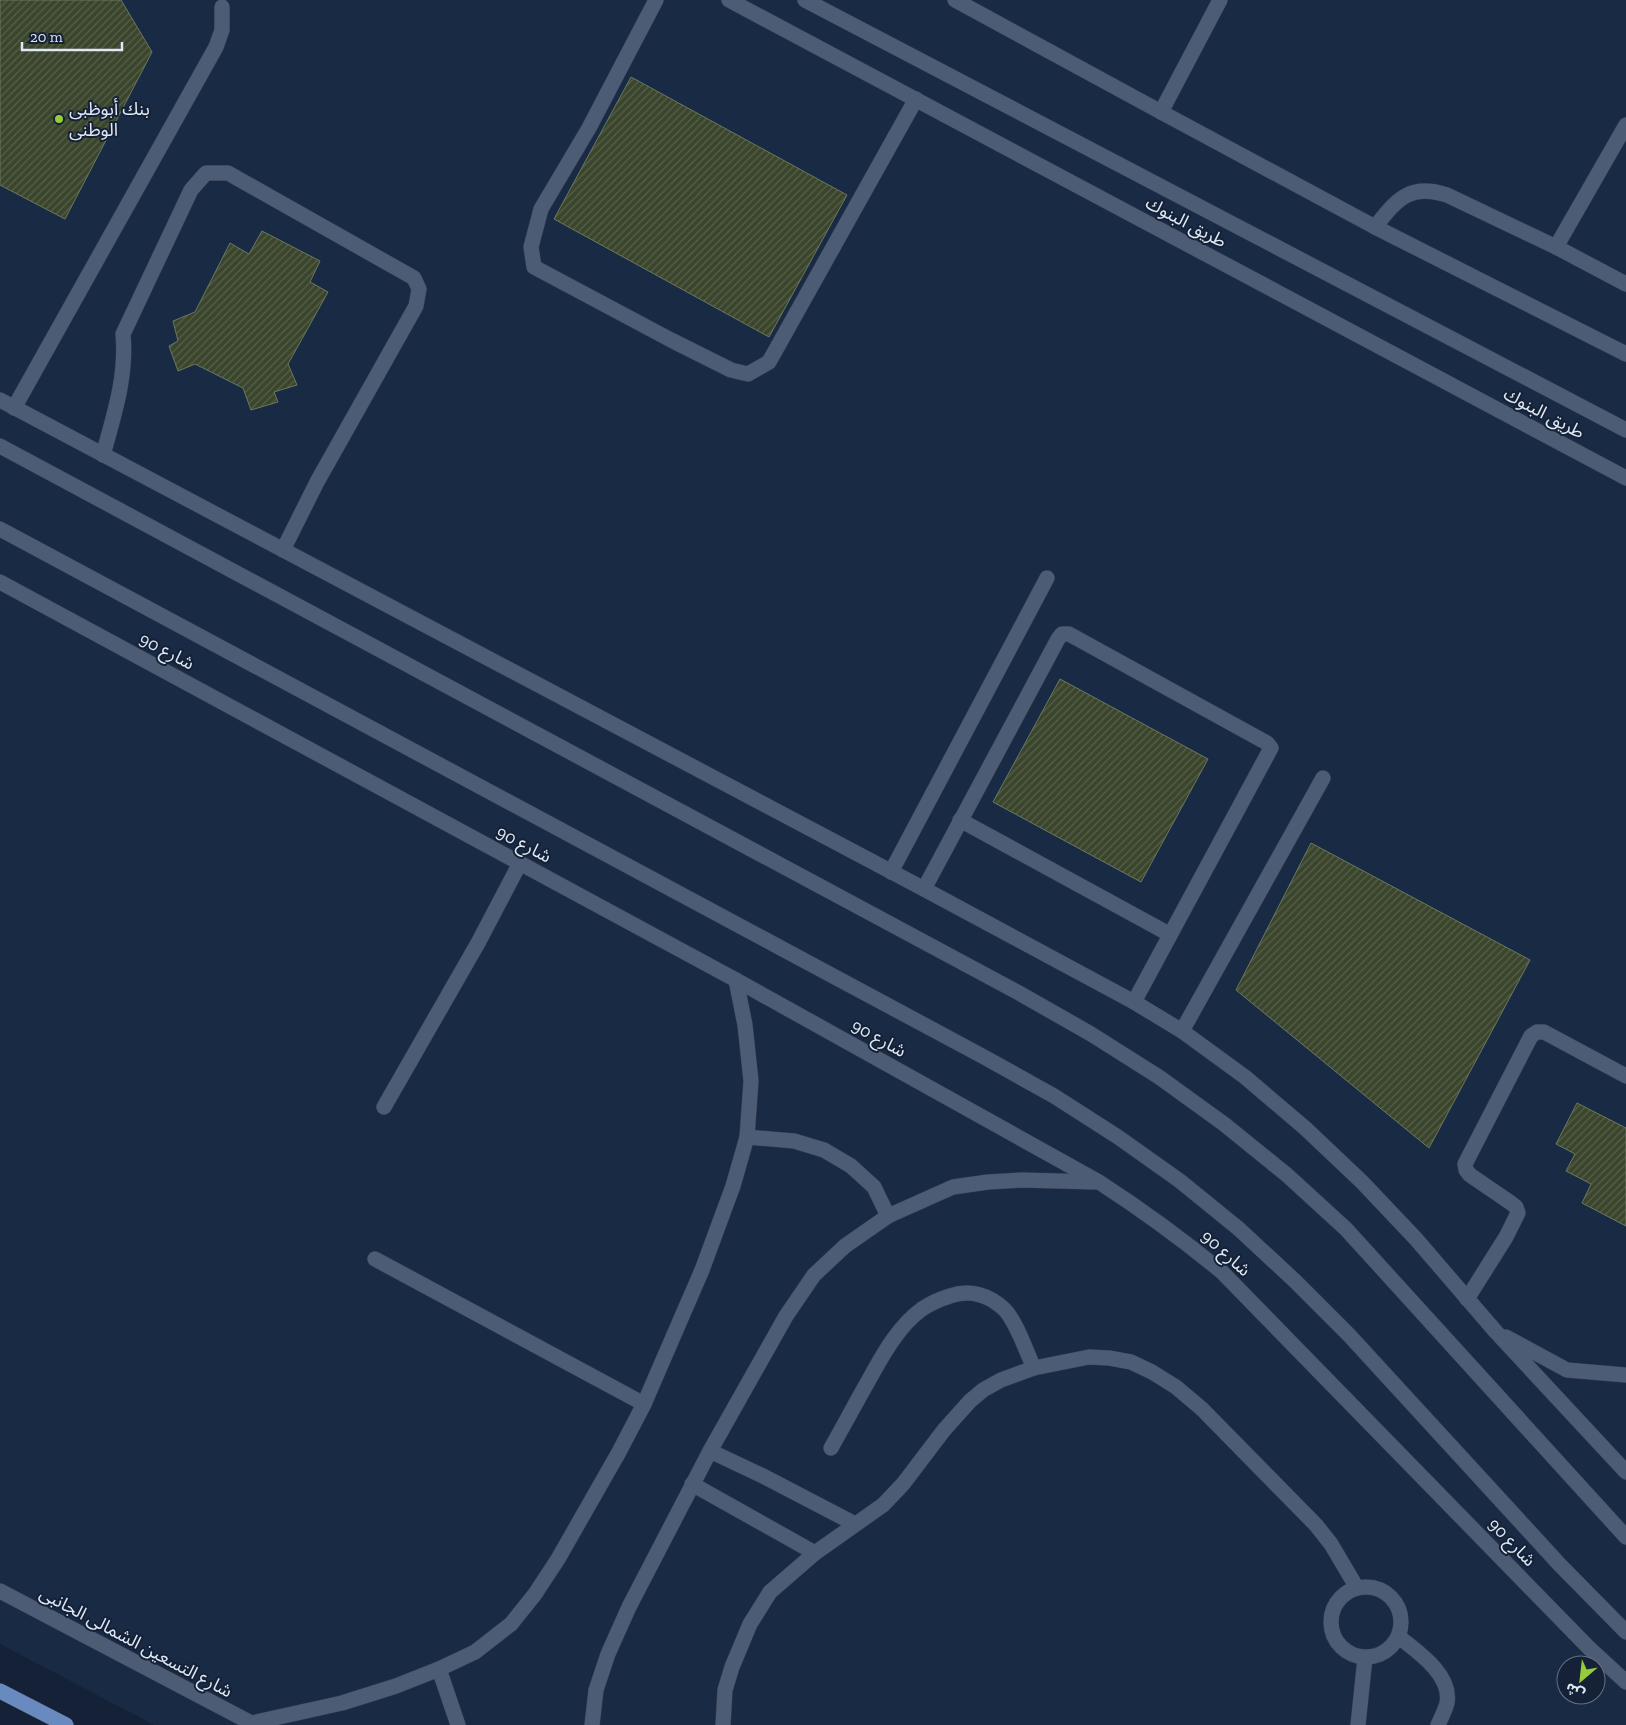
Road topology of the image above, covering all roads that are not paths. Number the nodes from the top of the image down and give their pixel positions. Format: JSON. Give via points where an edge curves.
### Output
{"nodes":[{"id":1,"x":656,"y":0,"type":"edge"},
{"id":2,"x":729,"y":0,"type":"edge"},
{"id":3,"x":805,"y":0,"type":"edge"},
{"id":4,"x":955,"y":0,"type":"edge"},
{"id":5,"x":1220,"y":0,"type":"edge"},
{"id":6,"x":222,"y":7,"type":"dead end"},
{"id":7,"x":916,"y":99,"type":"junction"},
{"id":8,"x":1160,"y":112,"type":"junction"},
{"id":9,"x":1626,"y":125,"type":"edge"},
{"id":10,"x":1375,"y":226,"type":"junction"},
{"id":11,"x":1556,"y":247,"type":"junction"},
{"id":12,"x":1626,"y":284,"type":"edge"},
{"id":13,"x":1626,"y":354,"type":"edge"},
{"id":14,"x":0,"y":400,"type":"edge"},
{"id":15,"x":14,"y":408,"type":"junction"},
{"id":16,"x":1626,"y":430,"type":"edge"},
{"id":17,"x":0,"y":446,"type":"edge"},
{"id":18,"x":103,"y":455,"type":"junction"},
{"id":19,"x":1626,"y":478,"type":"edge"},
{"id":20,"x":0,"y":529,"type":"edge"},
{"id":21,"x":283,"y":550,"type":"junction"},
{"id":22,"x":1047,"y":578,"type":"dead end"},
{"id":23,"x":0,"y":582,"type":"edge"},
{"id":24,"x":1323,"y":778,"type":"dead end"},
{"id":25,"x":960,"y":820,"type":"junction"},
{"id":26,"x":520,"y":863,"type":"junction"},
{"id":27,"x":891,"y":872,"type":"junction"},
{"id":28,"x":924,"y":889,"type":"junction"},
{"id":29,"x":1169,"y":934,"type":"junction"},
{"id":30,"x":736,"y":980,"type":"junction"},
{"id":31,"x":1134,"y":1002,"type":"junction"},
{"id":32,"x":1182,"y":1031,"type":"junction"},
{"id":33,"x":1626,"y":1076,"type":"edge"},
{"id":34,"x":384,"y":1107,"type":"dead end"},
{"id":35,"x":747,"y":1137,"type":"junction"},
{"id":36,"x":1098,"y":1182,"type":"junction"},
{"id":37,"x":888,"y":1216,"type":"junction"},
{"id":38,"x":375,"y":1259,"type":"dead end"},
{"id":39,"x":1467,"y":1299,"type":"junction"},
{"id":40,"x":1496,"y":1332,"type":"junction"},
{"id":41,"x":1034,"y":1368,"type":"junction"},
{"id":42,"x":1626,"y":1375,"type":"edge"},
{"id":43,"x":644,"y":1404,"type":"junction"},
{"id":44,"x":831,"y":1448,"type":"dead end"},
{"id":45,"x":710,"y":1451,"type":"junction"},
{"id":46,"x":1626,"y":1472,"type":"edge"},
{"id":47,"x":692,"y":1484,"type":"junction"},
{"id":48,"x":855,"y":1524,"type":"junction"},
{"id":49,"x":1626,"y":1537,"type":"edge"},
{"id":50,"x":814,"y":1553,"type":"junction"},
{"id":51,"x":1357,"y":1588,"type":"junction"},
{"id":52,"x":0,"y":1592,"type":"edge"},
{"id":53,"x":1626,"y":1632,"type":"edge"},
{"id":54,"x":1399,"y":1637,"type":"junction"},
{"id":55,"x":1365,"y":1658,"type":"junction"},
{"id":56,"x":439,"y":1669,"type":"junction"},
{"id":57,"x":1626,"y":1682,"type":"edge"},
{"id":58,"x":0,"y":1691,"type":"edge"},
{"id":59,"x":254,"y":1724,"type":"edge"},
{"id":60,"x":66,"y":1725,"type":"edge"},
{"id":61,"x":458,"y":1725,"type":"edge"},
{"id":62,"x":592,"y":1725,"type":"edge"},
{"id":63,"x":723,"y":1725,"type":"edge"},
{"id":64,"x":1358,"y":1725,"type":"edge"},
{"id":65,"x":1438,"y":1725,"type":"edge"}],
"edges":[{"from":1,"to":7,"type":"street","via":[[589,128],[541,210],[530,247],[534,267],[731,370],[748,374],[770,362]]},
{"from":2,"to":7,"type":"street","name":"طريق البنوك"},
{"from":3,"to":16,"type":"street"},
{"from":4,"to":8,"type":"street"},
{"from":5,"to":8,"type":"street"},
{"from":6,"to":15,"type":"street","via":[[222,30],[216,47]]},
{"from":7,"to":19,"type":"street","name":"طريق البنوك"},
{"from":8,"to":10,"type":"street"},
{"from":9,"to":11,"type":"street"},
{"from":10,"to":11,"type":"street","via":[[1401,198],[1422,191],[1434,192]]},
{"from":10,"to":13,"type":"street"},
{"from":11,"to":12,"type":"street"},
{"from":14,"to":15,"type":"street"},
{"from":15,"to":18,"type":"street"},
{"from":17,"to":49,"type":"street","via":[[1019,993],[1159,1077],[1287,1175],[1346,1229]]},
{"from":18,"to":21,"type":"street"},
{"from":18,"to":21,"type":"street","via":[[121,388],[124,334],[191,190],[206,173],[228,173],[414,278],[419,289],[416,306],[317,482]]},
{"from":20,"to":53,"type":"street","via":[[984,1056],[1118,1137],[1180,1181],[1295,1281]]},
{"from":21,"to":27,"type":"street"},
{"from":22,"to":27,"type":"street"},
{"from":23,"to":26,"type":"street","name":"شارع 90"},
{"from":24,"to":32,"type":"street"},
{"from":25,"to":28,"type":"street"},
{"from":25,"to":29,"type":"street"},
{"from":25,"to":29,"type":"street","via":[[1058,639],[1062,634],[1069,634],[1271,748]]},
{"from":26,"to":30,"type":"street","name":"شارع 90"},
{"from":26,"to":34,"type":"street"},
{"from":27,"to":28,"type":"street"},
{"from":28,"to":31,"type":"street"},
{"from":29,"to":31,"type":"street"},
{"from":30,"to":35,"type":"street","via":[[751,1080]]},
{"from":30,"to":36,"type":"street","name":"شارع 90"},
{"from":31,"to":32,"type":"street"},
{"from":32,"to":39,"type":"street","via":[[1245,1077],[1305,1128],[1416,1239]]},
{"from":33,"to":39,"type":"street","via":[[1544,1032],[1531,1036],[1465,1164],[1470,1175],[1511,1203],[1518,1213]]},
{"from":35,"to":37,"type":"street","via":[[794,1141],[824,1150],[851,1166],[874,1188]]},
{"from":35,"to":43,"type":"street","via":[[702,1270]]},
{"from":36,"to":37,"type":"street","via":[[1022,1180],[953,1187]]},
{"from":36,"to":57,"type":"street","name":"شارع 90","via":[[1164,1226],[1222,1272]]},
{"from":37,"to":45,"type":"street","via":[[845,1246],[814,1275],[786,1316]]},
{"from":38,"to":43,"type":"street"},
{"from":39,"to":40,"type":"street"},
{"from":40,"to":42,"type":"street","via":[[1567,1370]]},
{"from":40,"to":46,"type":"street"},
{"from":41,"to":44,"type":"street","via":[[1006,1311],[992,1300],[977,1293],[958,1293],[937,1300],[909,1320],[884,1353]]},
{"from":41,"to":48,"type":"street","via":[[1001,1380],[970,1401],[903,1484],[883,1505]]},
{"from":41,"to":51,"type":"street","via":[[1089,1357],[1109,1358],[1131,1362],[1176,1387],[1316,1525],[1336,1550]]},
{"from":43,"to":56,"type":"street","via":[[620,1452],[535,1594],[511,1624],[475,1652]]},
{"from":45,"to":47,"type":"street"},
{"from":45,"to":48,"type":"street"},
{"from":47,"to":50,"type":"street"},
{"from":47,"to":62,"type":"street","via":[[608,1654],[596,1690]]},
{"from":48,"to":50,"type":"street"},
{"from":50,"to":63,"type":"street","via":[[770,1592],[750,1624],[725,1690]]},
{"from":51,"to":54,"type":"street","via":[[1380,1589],[1397,1604],[1402,1614]]},
{"from":51,"to":55,"type":"street","via":[[1340,1598],[1331,1616],[1331,1626],[1334,1636],[1346,1651]]},
{"from":52,"to":59,"type":"street","name":"شارع التسعين الشمالى الجانبى"},
{"from":54,"to":55,"type":"street","via":[[1379,1656]]},
{"from":54,"to":65,"type":"street","via":[[1440,1676],[1447,1691],[1447,1703]]},
{"from":55,"to":64,"type":"street"},
{"from":56,"to":59,"type":"street","via":[[342,1703]]},
{"from":56,"to":61,"type":"street"},
{"from":58,"to":60,"type":"main road"}]}
